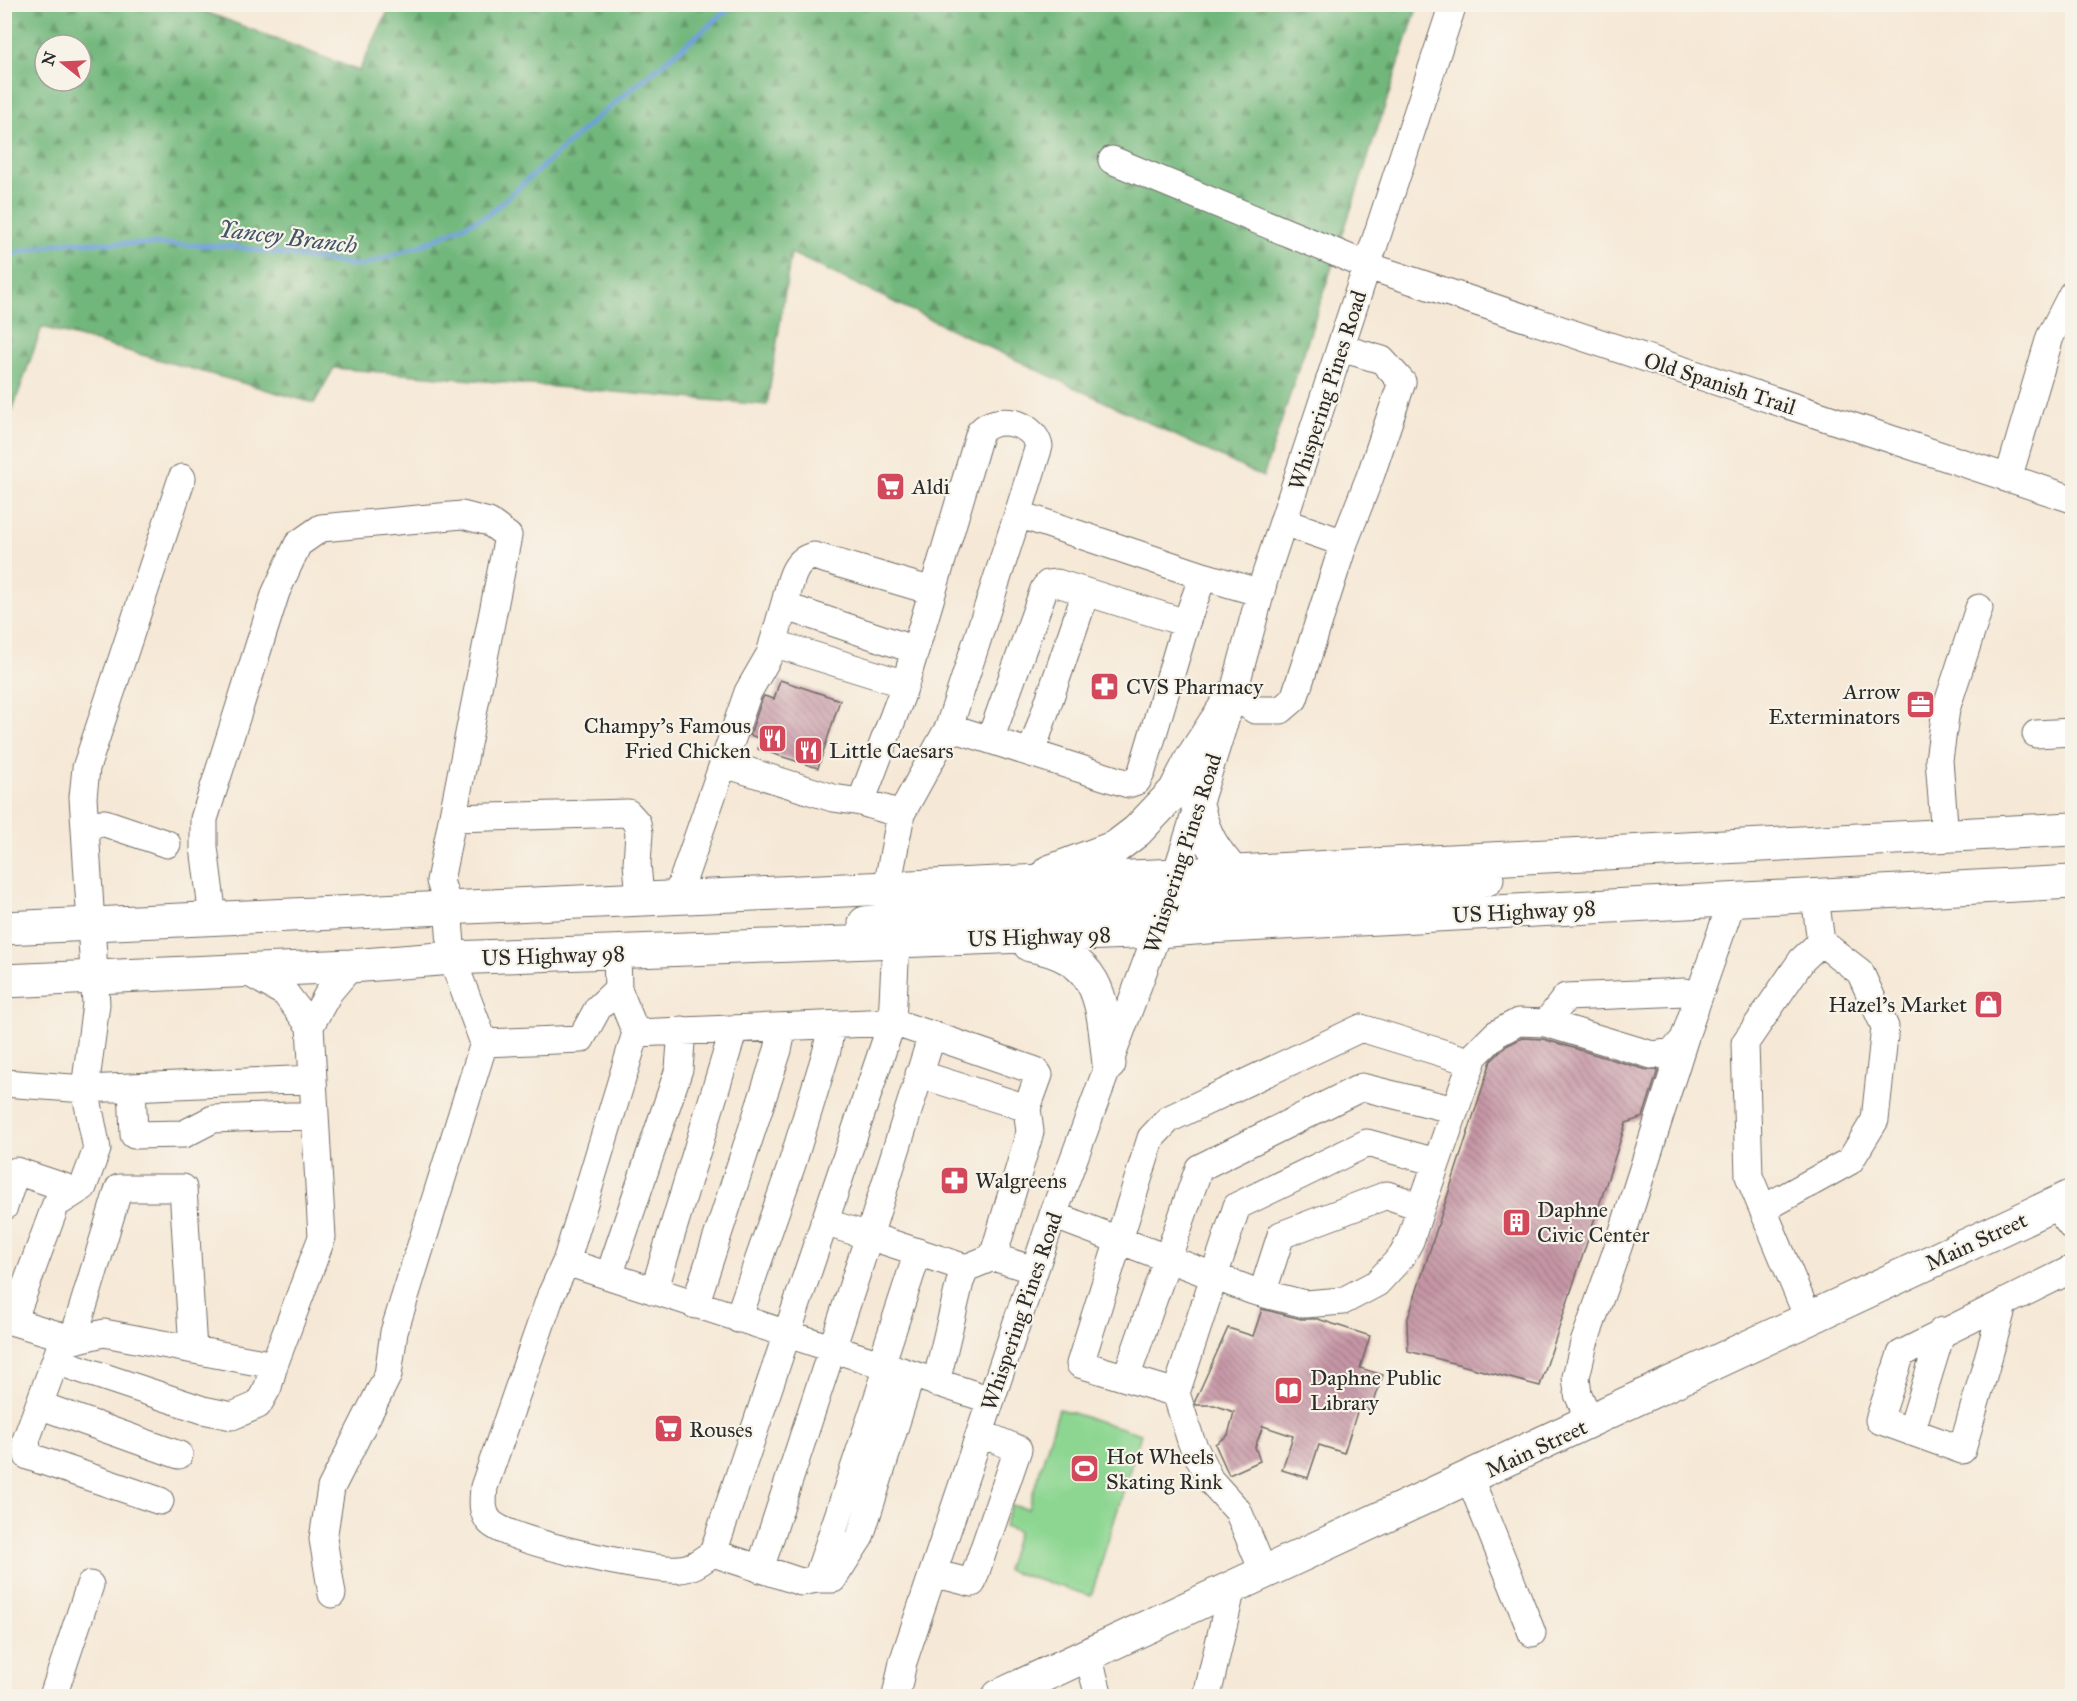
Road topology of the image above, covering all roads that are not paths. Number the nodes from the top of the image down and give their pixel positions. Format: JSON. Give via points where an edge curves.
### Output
{"nodes":[{"id":1,"x":1453,"y":4,"type":"edge"},
{"id":2,"x":1112,"y":160,"type":"dead end"},
{"id":3,"x":1368,"y":266,"type":"junction"},
{"id":4,"x":2073,"y":294,"type":"edge"},
{"id":5,"x":1341,"y":348,"type":"junction"},
{"id":6,"x":182,"y":478,"type":"dead end"},
{"id":7,"x":2008,"y":479,"type":"junction"},
{"id":8,"x":2073,"y":499,"type":"edge"},
{"id":9,"x":1018,"y":514,"type":"junction"},
{"id":10,"x":1284,"y":522,"type":"junction"},
{"id":11,"x":1344,"y":543,"type":"junction"},
{"id":12,"x":1203,"y":576,"type":"junction"},
{"id":13,"x":933,"y":591,"type":"junction"},
{"id":14,"x":1086,"y":592,"type":"junction"},
{"id":15,"x":1261,"y":593,"type":"junction"},
{"id":16,"x":784,"y":606,"type":"junction"},
{"id":17,"x":1979,"y":608,"type":"dead end"},
{"id":18,"x":1186,"y":623,"type":"junction"},
{"id":19,"x":773,"y":643,"type":"junction"},
{"id":20,"x":915,"y":650,"type":"junction"},
{"id":21,"x":905,"y":684,"type":"junction"},
{"id":22,"x":1233,"y":695,"type":"junction"},
{"id":23,"x":949,"y":727,"type":"junction"},
{"id":24,"x":2073,"y":732,"type":"edge"},
{"id":25,"x":2036,"y":734,"type":"dead end"},
{"id":26,"x":990,"y":740,"type":"junction"},
{"id":27,"x":1031,"y":753,"type":"junction"},
{"id":28,"x":725,"y":764,"type":"junction"},
{"id":29,"x":861,"y":802,"type":"junction"},
{"id":30,"x":1198,"y":808,"type":"junction"},
{"id":31,"x":901,"y":814,"type":"junction"},
{"id":32,"x":453,"y":818,"type":"junction"},
{"id":33,"x":85,"y":824,"type":"junction"},
{"id":34,"x":2073,"y":829,"type":"edge"},
{"id":35,"x":1945,"y":837,"type":"junction"},
{"id":36,"x":167,"y":844,"type":"dead end"},
{"id":37,"x":1640,"y":853,"type":"junction"},
{"id":38,"x":1233,"y":872,"type":"junction"},
{"id":39,"x":1177,"y":875,"type":"junction"},
{"id":40,"x":1022,"y":882,"type":"junction"},
{"id":41,"x":2073,"y":882,"type":"edge"},
{"id":42,"x":887,"y":888,"type":"junction"},
{"id":43,"x":677,"y":897,"type":"junction"},
{"id":44,"x":1815,"y":897,"type":"junction"},
{"id":45,"x":640,"y":898,"type":"junction"},
{"id":46,"x":1732,"y":901,"type":"junction"},
{"id":47,"x":448,"y":906,"type":"junction"},
{"id":48,"x":213,"y":918,"type":"junction"},
{"id":49,"x":92,"y":924,"type":"junction"},
{"id":50,"x":4,"y":928,"type":"edge"},
{"id":51,"x":1158,"y":932,"type":"junction"},
{"id":52,"x":993,"y":938,"type":"junction"},
{"id":53,"x":896,"y":942,"type":"junction"},
{"id":54,"x":1821,"y":942,"type":"junction"},
{"id":55,"x":719,"y":949,"type":"junction"},
{"id":56,"x":617,"y":954,"type":"junction"},
{"id":57,"x":452,"y":958,"type":"junction"},
{"id":58,"x":351,"y":966,"type":"junction"},
{"id":59,"x":242,"y":969,"type":"junction"},
{"id":60,"x":95,"y":977,"type":"junction"},
{"id":61,"x":4,"y":981,"type":"edge"},
{"id":62,"x":618,"y":988,"type":"junction"},
{"id":63,"x":1699,"y":996,"type":"junction"},
{"id":64,"x":892,"y":1022,"type":"junction"},
{"id":65,"x":1546,"y":1023,"type":"junction"},
{"id":66,"x":831,"y":1025,"type":"junction"},
{"id":67,"x":310,"y":1026,"type":"junction"},
{"id":68,"x":783,"y":1027,"type":"junction"},
{"id":69,"x":734,"y":1029,"type":"junction"},
{"id":70,"x":682,"y":1030,"type":"junction"},
{"id":71,"x":636,"y":1033,"type":"junction"},
{"id":72,"x":932,"y":1035,"type":"junction"},
{"id":73,"x":1684,"y":1037,"type":"junction"},
{"id":74,"x":484,"y":1043,"type":"junction"},
{"id":75,"x":1472,"y":1062,"type":"junction"},
{"id":76,"x":1109,"y":1064,"type":"junction"},
{"id":77,"x":919,"y":1074,"type":"junction"},
{"id":78,"x":313,"y":1079,"type":"junction"},
{"id":79,"x":4,"y":1083,"type":"edge"},
{"id":80,"x":132,"y":1087,"type":"junction"},
{"id":81,"x":85,"y":1089,"type":"junction"},
{"id":82,"x":1455,"y":1110,"type":"junction"},
{"id":83,"x":315,"y":1115,"type":"junction"},
{"id":84,"x":1029,"y":1120,"type":"junction"},
{"id":85,"x":1436,"y":1162,"type":"junction"},
{"id":86,"x":76,"y":1191,"type":"junction"},
{"id":87,"x":4,"y":1207,"type":"edge"},
{"id":88,"x":1421,"y":1207,"type":"junction"},
{"id":89,"x":1763,"y":1209,"type":"junction"},
{"id":90,"x":2066,"y":1209,"type":"edge"},
{"id":91,"x":1053,"y":1215,"type":"junction"},
{"id":92,"x":824,"y":1222,"type":"junction"},
{"id":93,"x":869,"y":1236,"type":"junction"},
{"id":94,"x":1120,"y":1241,"type":"junction"},
{"id":95,"x":918,"y":1252,"type":"junction"},
{"id":96,"x":993,"y":1257,"type":"junction"},
{"id":97,"x":1167,"y":1259,"type":"junction"},
{"id":98,"x":566,"y":1262,"type":"junction"},
{"id":99,"x":966,"y":1268,"type":"junction"},
{"id":100,"x":2073,"y":1269,"type":"edge"},
{"id":101,"x":1034,"y":1270,"type":"junction"},
{"id":102,"x":609,"y":1276,"type":"junction"},
{"id":103,"x":1214,"y":1276,"type":"junction"},
{"id":104,"x":654,"y":1291,"type":"junction"},
{"id":105,"x":1253,"y":1291,"type":"junction"},
{"id":106,"x":2004,"y":1302,"type":"junction"},
{"id":107,"x":695,"y":1305,"type":"junction"},
{"id":108,"x":738,"y":1319,"type":"junction"},
{"id":109,"x":9,"y":1320,"type":"edge"},
{"id":110,"x":1809,"y":1320,"type":"junction"},
{"id":111,"x":786,"y":1335,"type":"junction"},
{"id":112,"x":64,"y":1346,"type":"junction"},
{"id":113,"x":831,"y":1349,"type":"junction"},
{"id":114,"x":193,"y":1350,"type":"junction"},
{"id":115,"x":274,"y":1365,"type":"junction"},
{"id":116,"x":904,"y":1372,"type":"junction"},
{"id":117,"x":1126,"y":1378,"type":"junction"},
{"id":118,"x":1176,"y":1393,"type":"junction"},
{"id":119,"x":991,"y":1400,"type":"junction"},
{"id":120,"x":39,"y":1405,"type":"junction"},
{"id":121,"x":1590,"y":1422,"type":"junction"},
{"id":122,"x":980,"y":1433,"type":"junction"},
{"id":123,"x":179,"y":1455,"type":"dead end"},
{"id":124,"x":1470,"y":1479,"type":"junction"},
{"id":125,"x":160,"y":1501,"type":"dead end"},
{"id":126,"x":712,"y":1552,"type":"junction"},
{"id":127,"x":760,"y":1569,"type":"junction"},
{"id":128,"x":933,"y":1573,"type":"junction"},
{"id":129,"x":1264,"y":1573,"type":"junction"},
{"id":130,"x":90,"y":1585,"type":"dead end"},
{"id":131,"x":1232,"y":1587,"type":"junction"},
{"id":132,"x":332,"y":1594,"type":"dead end"},
{"id":133,"x":1532,"y":1633,"type":"dead end"},
{"id":134,"x":1088,"y":1656,"type":"junction"},
{"id":135,"x":53,"y":1696,"type":"edge"},
{"id":136,"x":896,"y":1696,"type":"edge"},
{"id":137,"x":999,"y":1696,"type":"edge"},
{"id":138,"x":1099,"y":1696,"type":"edge"},
{"id":139,"x":1207,"y":1696,"type":"edge"}],
"edges":[{"from":1,"to":3,"type":"street","name":"Whispering Pines Road"},
{"from":2,"to":3,"type":"street","name":"Old Spanish Trail"},
{"from":3,"to":5,"type":"street","name":"Whispering Pines Road"},
{"from":3,"to":7,"type":"street","name":"Old Spanish Trail"},
{"from":4,"to":7,"type":"street","via":[[2050,337]]},
{"from":5,"to":10,"type":"street","name":"Whispering Pines Road"},
{"from":5,"to":11,"type":"street","via":[[1382,360],[1402,382]]},
{"from":6,"to":33,"type":"street","via":[[86,768]]},
{"from":7,"to":8,"type":"street","name":"Old Spanish Trail"},
{"from":9,"to":12,"type":"street"},
{"from":9,"to":13,"type":"street","via":[[1039,446],[1037,437],[1031,430],[999,421],[989,423],[980,432]]},
{"from":9,"to":23,"type":"street"},
{"from":10,"to":11,"type":"street"},
{"from":10,"to":15,"type":"street","name":"Whispering Pines Road"},
{"from":11,"to":22,"type":"street","via":[[1294,699],[1281,710],[1255,710]]},
{"from":12,"to":15,"type":"street"},
{"from":12,"to":18,"type":"street"},
{"from":13,"to":16,"type":"street","via":[[814,556],[797,564]]},
{"from":13,"to":20,"type":"street"},
{"from":14,"to":18,"type":"street"},
{"from":14,"to":26,"type":"street","via":[[1057,583],[1044,589]]},
{"from":14,"to":27,"type":"street"},
{"from":15,"to":22,"type":"street","name":"Whispering Pines Road"},
{"from":16,"to":19,"type":"street"},
{"from":16,"to":20,"type":"street"},
{"from":17,"to":35,"type":"street","via":[[1946,709],[1939,760]]},
{"from":18,"to":27,"type":"street","via":[[1137,781],[1128,784]]},
{"from":19,"to":21,"type":"street"},
{"from":19,"to":28,"type":"street","via":[[748,692]]},
{"from":20,"to":21,"type":"street"},
{"from":21,"to":29,"type":"street"},
{"from":22,"to":30,"type":"street","name":"Whispering Pines Road"},
{"from":22,"to":40,"type":"main road","via":[[1175,791],[1137,831],[1116,847]]},
{"from":23,"to":26,"type":"street"},
{"from":23,"to":31,"type":"street"},
{"from":24,"to":25,"type":"street"},
{"from":26,"to":27,"type":"street"},
{"from":28,"to":29,"type":"street","via":[[833,798]]},
{"from":28,"to":43,"type":"street"},
{"from":29,"to":31,"type":"street"},
{"from":30,"to":38,"type":"main road","via":[[1203,832],[1213,851]]},
{"from":30,"to":39,"type":"street","name":"Whispering Pines Road"},
{"from":31,"to":42,"type":"street"},
{"from":32,"to":45,"type":"street","via":[[628,813],[637,823],[639,833]]},
{"from":32,"to":47,"type":"street","via":[[440,881]]},
{"from":32,"to":48,"type":"street","via":[[508,536],[489,522],[462,515],[321,528],[298,544],[276,592],[204,819]]},
{"from":33,"to":36,"type":"street","via":[[105,823]]},
{"from":33,"to":49,"type":"street"},
{"from":34,"to":35,"type":"main road"},
{"from":35,"to":37,"type":"main road"},
{"from":37,"to":38,"type":"main road"},
{"from":37,"to":51,"type":"main road","via":[[1549,871],[1439,886],[1208,897],[1173,912]]},
{"from":38,"to":39,"type":"main road"},
{"from":39,"to":40,"type":"main road"},
{"from":39,"to":51,"type":"street","name":"Whispering Pines Road"},
{"from":39,"to":55,"type":"main road","via":[[1154,896],[1121,907],[971,912],[803,929]]},
{"from":40,"to":42,"type":"main road"},
{"from":41,"to":44,"type":"main road","name":"US Highway 98"},
{"from":42,"to":43,"type":"main road"},
{"from":43,"to":45,"type":"main road"},
{"from":44,"to":46,"type":"main road","name":"US Highway 98"},
{"from":44,"to":54,"type":"street"},
{"from":45,"to":47,"type":"main road"},
{"from":46,"to":51,"type":"main road","name":"US Highway 98"},
{"from":46,"to":63,"type":"street"},
{"from":47,"to":48,"type":"main road"},
{"from":47,"to":57,"type":"street"},
{"from":48,"to":49,"type":"main road"},
{"from":49,"to":50,"type":"main road"},
{"from":49,"to":60,"type":"street"},
{"from":51,"to":52,"type":"main road","name":"US Highway 98"},
{"from":51,"to":76,"type":"street","name":"Whispering Pines Road"},
{"from":52,"to":53,"type":"main road","name":"US Highway 98"},
{"from":52,"to":76,"type":"main road","via":[[1055,949],[1075,959],[1097,990],[1104,1014]]},
{"from":53,"to":55,"type":"main road","name":"US Highway 98"},
{"from":53,"to":64,"type":"street"},
{"from":54,"to":89,"type":"street","via":[[1802,960],[1745,1043],[1749,1176]]},
{"from":54,"to":89,"type":"street","via":[[1860,972],[1885,1027],[1875,1120],[1850,1161]]},
{"from":55,"to":56,"type":"main road","name":"US Highway 98"},
{"from":56,"to":57,"type":"main road","name":"US Highway 98"},
{"from":56,"to":62,"type":"street"},
{"from":57,"to":58,"type":"main road","name":"US Highway 98"},
{"from":57,"to":74,"type":"street"},
{"from":58,"to":59,"type":"main road","name":"US Highway 98"},
{"from":58,"to":67,"type":"street","via":[[328,992]]},
{"from":59,"to":60,"type":"main road","name":"US Highway 98"},
{"from":59,"to":67,"type":"street","via":[[285,993]]},
{"from":60,"to":61,"type":"main road","name":"US Highway 98"},
{"from":60,"to":81,"type":"street","via":[[96,1004]]},
{"from":62,"to":71,"type":"street"},
{"from":62,"to":74,"type":"street","via":[[598,1008],[581,1039]]},
{"from":63,"to":65,"type":"street","via":[[1685,992],[1566,997]]},
{"from":63,"to":73,"type":"street"},
{"from":64,"to":66,"type":"street"},
{"from":64,"to":72,"type":"street"},
{"from":64,"to":92,"type":"street"},
{"from":65,"to":73,"type":"street","via":[[1652,1054],[1672,1052]]},
{"from":65,"to":75,"type":"street","via":[[1518,1022],[1496,1034]]},
{"from":66,"to":68,"type":"street"},
{"from":66,"to":108,"type":"street","via":[[792,1164]]},
{"from":67,"to":78,"type":"street"},
{"from":68,"to":69,"type":"street"},
{"from":68,"to":107,"type":"street"},
{"from":69,"to":70,"type":"street"},
{"from":69,"to":104,"type":"street"},
{"from":70,"to":71,"type":"street"},
{"from":70,"to":102,"type":"street","via":[[679,1069]]},
{"from":71,"to":98,"type":"street"},
{"from":72,"to":77,"type":"street"},
{"from":72,"to":84,"type":"street","via":[[1036,1071],[1038,1082]]},
{"from":73,"to":121,"type":"street","via":[[1584,1343],[1576,1377],[1578,1395]]},
{"from":74,"to":132,"type":"street","via":[[394,1332],[388,1375],[331,1488],[324,1539]]},
{"from":75,"to":82,"type":"street"},
{"from":75,"to":94,"type":"street","via":[[1361,1028],[1168,1119],[1151,1138]]},
{"from":76,"to":91,"type":"street","name":"Whispering Pines Road"},
{"from":77,"to":84,"type":"street"},
{"from":77,"to":93,"type":"street"},
{"from":78,"to":80,"type":"street"},
{"from":78,"to":83,"type":"street"},
{"from":79,"to":81,"type":"street"},
{"from":80,"to":81,"type":"street"},
{"from":80,"to":83,"type":"street","via":[[134,1136],[184,1134],[213,1119]]},
{"from":81,"to":86,"type":"street","via":[[96,1149],[83,1187]]},
{"from":82,"to":85,"type":"street"},
{"from":82,"to":97,"type":"street","via":[[1362,1086],[1199,1168]]},
{"from":83,"to":115,"type":"street","via":[[322,1237]]},
{"from":84,"to":96,"type":"street"},
{"from":85,"to":88,"type":"street"},
{"from":85,"to":103,"type":"street","via":[[1367,1143],[1237,1206]]},
{"from":86,"to":87,"type":"street","via":[[16,1171]]},
{"from":86,"to":109,"type":"street","via":[[56,1204]]},
{"from":88,"to":105,"type":"street","via":[[1387,1195],[1281,1235],[1264,1288]]},
{"from":88,"to":105,"type":"street","via":[[1402,1256],[1377,1283],[1343,1301],[1305,1304]]},
{"from":89,"to":110,"type":"street"},
{"from":90,"to":110,"type":"main road","name":"Main Street"},
{"from":91,"to":94,"type":"street"},
{"from":91,"to":101,"type":"street","name":"Whispering Pines Road"},
{"from":92,"to":93,"type":"street"},
{"from":92,"to":111,"type":"street"},
{"from":93,"to":95,"type":"street"},
{"from":93,"to":113,"type":"street"},
{"from":94,"to":97,"type":"street"},
{"from":94,"to":117,"type":"street","via":[[1080,1364]]},
{"from":95,"to":99,"type":"street"},
{"from":95,"to":116,"type":"street"},
{"from":96,"to":99,"type":"street"},
{"from":96,"to":101,"type":"street"},
{"from":97,"to":103,"type":"street"},
{"from":97,"to":117,"type":"street"},
{"from":98,"to":102,"type":"street"},
{"from":98,"to":126,"type":"street","via":[[484,1487],[485,1516],[498,1528],[555,1548],[664,1569],[689,1568]]},
{"from":99,"to":116,"type":"street"},
{"from":100,"to":106,"type":"street"},
{"from":101,"to":119,"type":"street","name":"Whispering Pines Road"},
{"from":102,"to":104,"type":"street"},
{"from":103,"to":105,"type":"street"},
{"from":103,"to":118,"type":"street"},
{"from":104,"to":107,"type":"street"},
{"from":106,"to":106,"type":"street","via":[[1962,1450],[1879,1420],[1901,1354]]},
{"from":107,"to":108,"type":"street"},
{"from":108,"to":111,"type":"street"},
{"from":109,"to":112,"type":"street"},
{"from":110,"to":121,"type":"main road","name":"Main Street"},
{"from":111,"to":113,"type":"street"},
{"from":111,"to":126,"type":"street"},
{"from":112,"to":114,"type":"street","via":[[104,1333]]},
{"from":112,"to":114,"type":"street","via":[[119,1188],[183,1188]]},
{"from":112,"to":115,"type":"street","via":[[203,1410],[232,1416],[258,1406]]},
{"from":112,"to":120,"type":"street"},
{"from":113,"to":116,"type":"street"},
{"from":113,"to":127,"type":"street"},
{"from":114,"to":115,"type":"street"},
{"from":116,"to":119,"type":"street"},
{"from":116,"to":127,"type":"street","via":[[860,1537],[833,1579],[801,1582]]},
{"from":117,"to":118,"type":"street"},
{"from":118,"to":129,"type":"street","via":[[1191,1441],[1210,1480],[1238,1511]]},
{"from":119,"to":122,"type":"street","name":"Whispering Pines Road"},
{"from":120,"to":123,"type":"street"},
{"from":120,"to":125,"type":"street","via":[[26,1440],[28,1456]]},
{"from":121,"to":124,"type":"main road","name":"Main Street"},
{"from":122,"to":128,"type":"street","name":"Whispering Pines Road"},
{"from":122,"to":128,"type":"street","via":[[1018,1449],[972,1583]]},
{"from":124,"to":129,"type":"main road","name":"Main Street"},
{"from":124,"to":133,"type":"street"},
{"from":126,"to":127,"type":"street"},
{"from":128,"to":136,"type":"street","name":"Whispering Pines Road","via":[[903,1662]]},
{"from":129,"to":131,"type":"main road","name":"Main Street"},
{"from":130,"to":135,"type":"street"},
{"from":131,"to":134,"type":"main road","name":"Main Street"},
{"from":131,"to":139,"type":"street"},
{"from":134,"to":137,"type":"main road","name":"Main Street"},
{"from":134,"to":138,"type":"street"}]}
